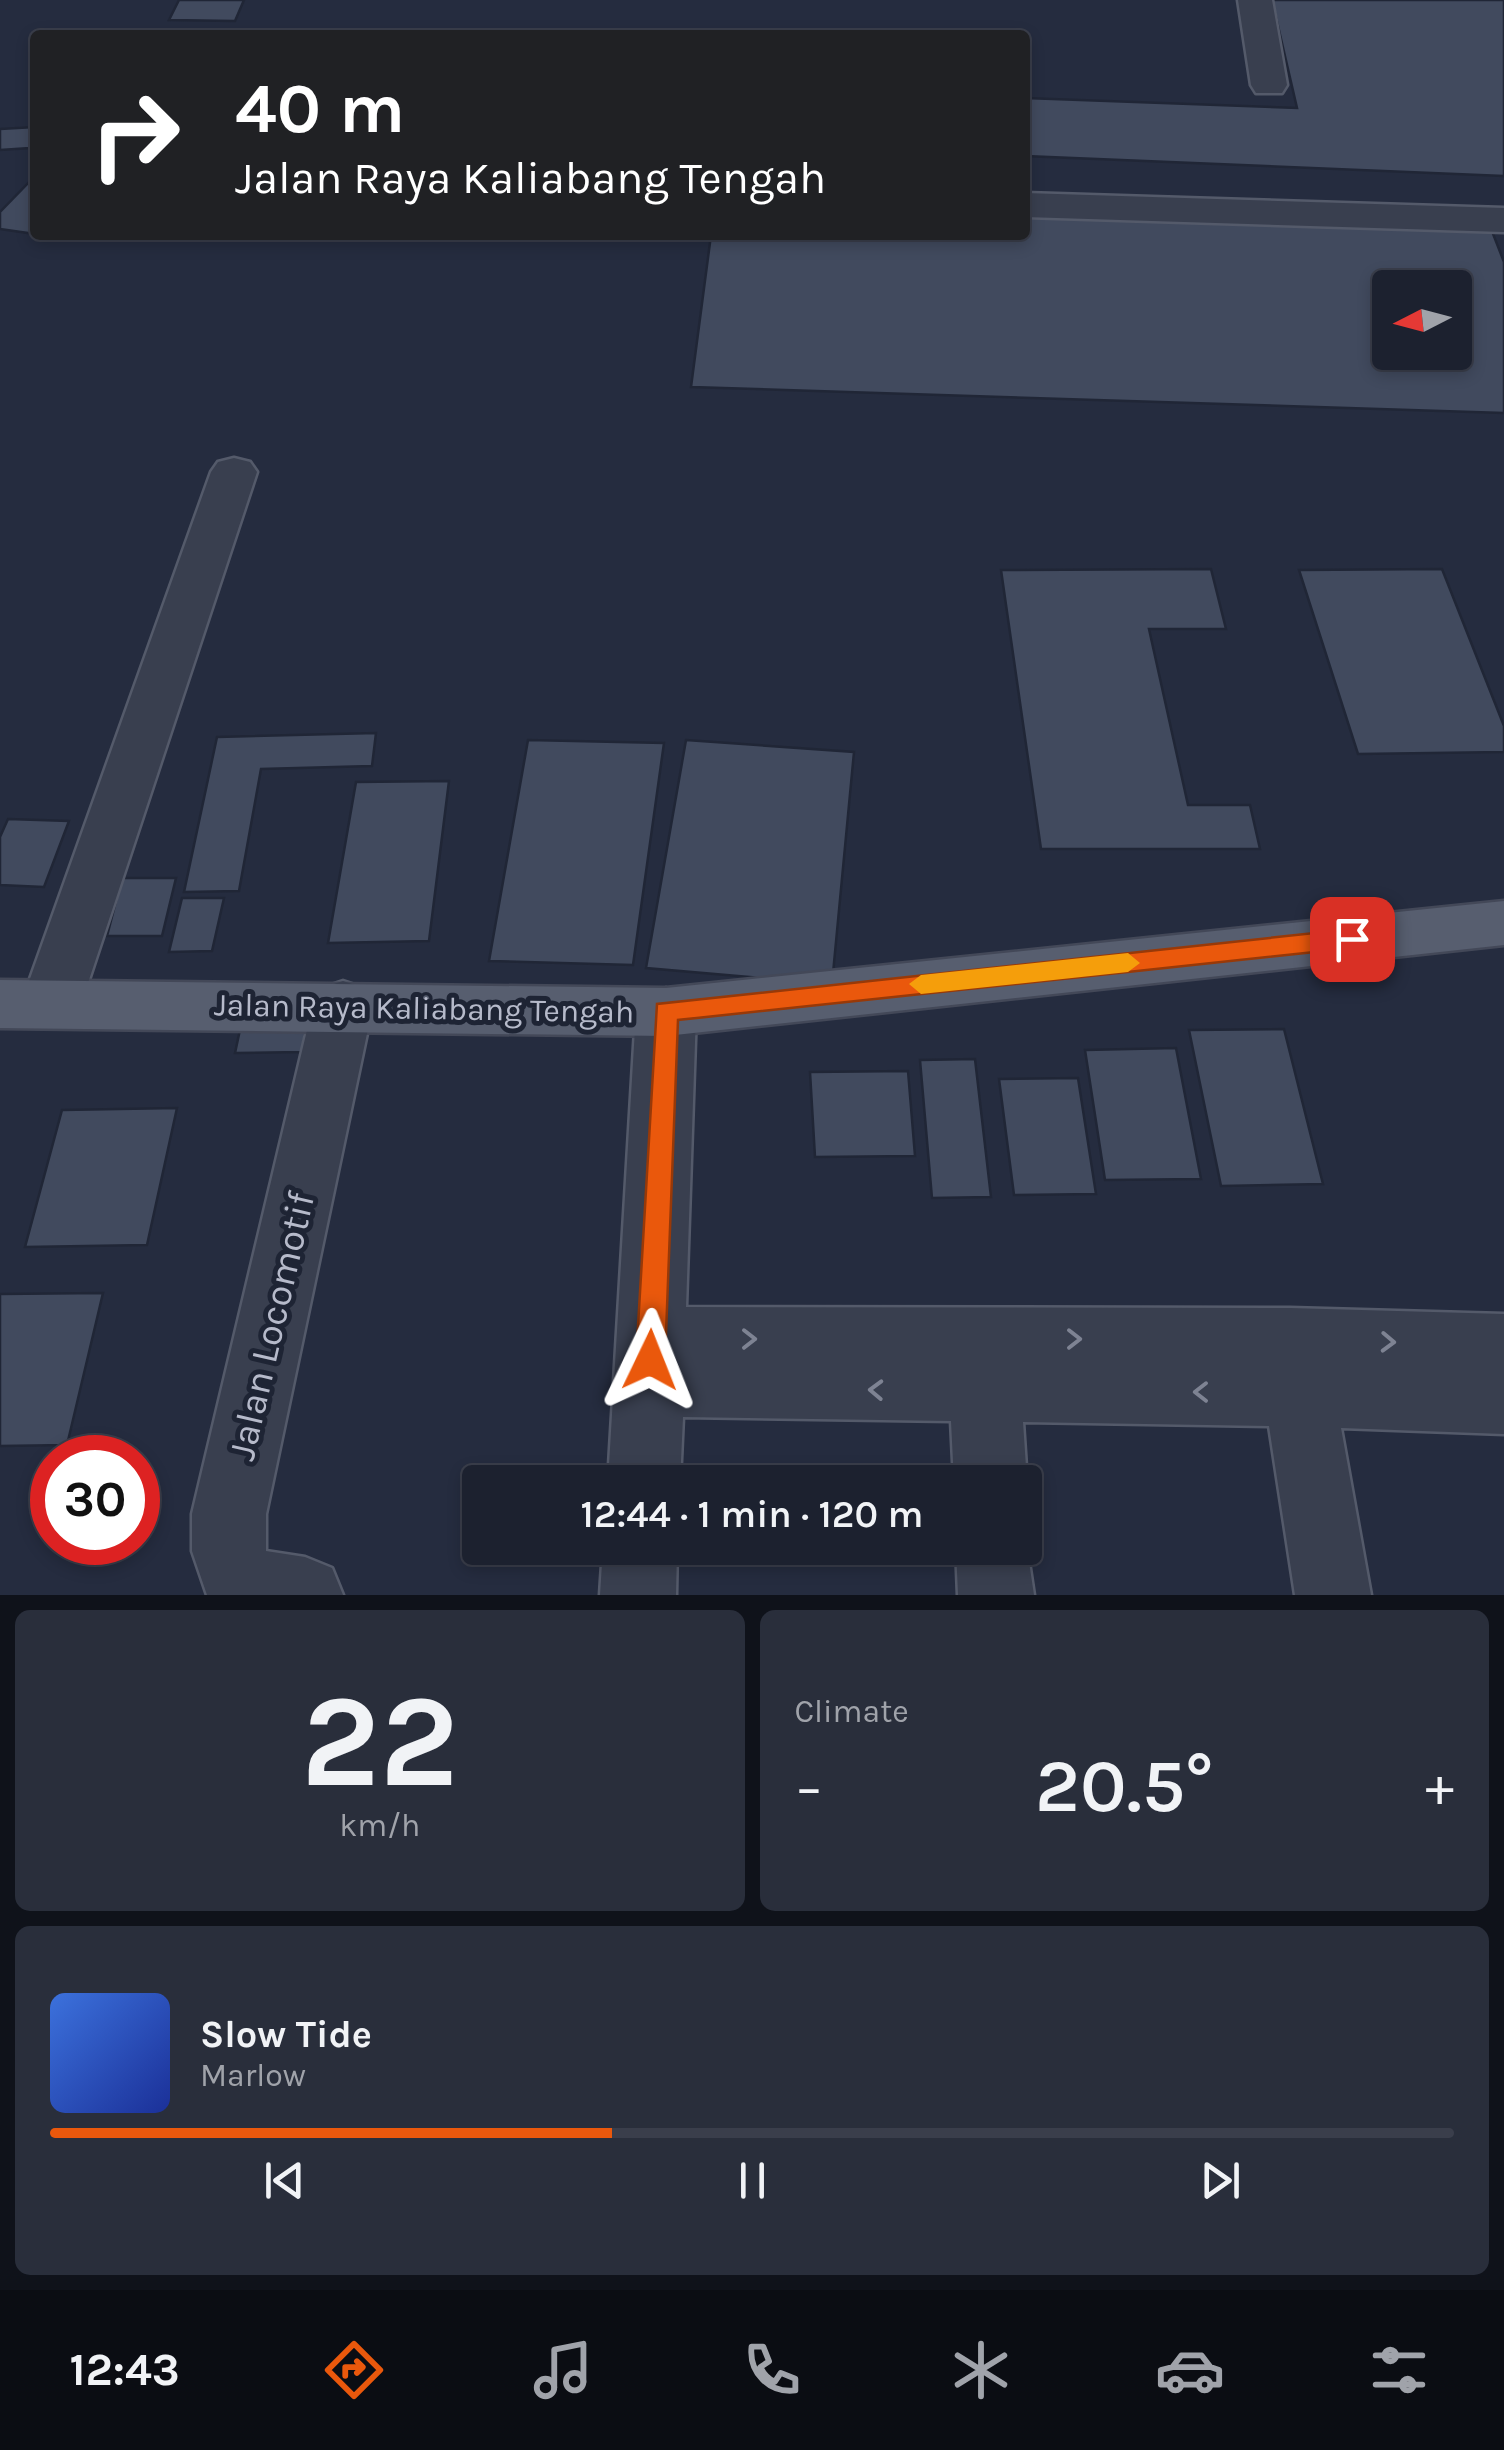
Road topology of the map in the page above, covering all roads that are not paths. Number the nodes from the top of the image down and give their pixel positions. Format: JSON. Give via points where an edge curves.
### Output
{"nodes":[{"id":1,"x":1255,"y":0,"type":"edge"},
{"id":2,"x":1269,"y":85,"type":"dead end"},
{"id":3,"x":1030,"y":205,"type":"edge"},
{"id":4,"x":1504,"y":220,"type":"edge"},
{"id":5,"x":234,"y":472,"type":"dead end"},
{"id":6,"x":1504,"y":923,"type":"edge"},
{"id":7,"x":26,"y":1004,"type":"edge"},
{"id":8,"x":343,"y":1005,"type":"junction"},
{"id":9,"x":666,"y":1012,"type":"junction"},
{"id":10,"x":1504,"y":1346,"type":"edge"},
{"id":11,"x":650,"y":1360,"type":"junction"},
{"id":12,"x":1294,"y":1365,"type":"junction"},
{"id":13,"x":984,"y":1366,"type":"junction"},
{"id":14,"x":1504,"y":1401,"type":"edge"},
{"id":15,"x":645,"y":1465,"type":"edge"},
{"id":16,"x":989,"y":1465,"type":"edge"},
{"id":17,"x":639,"y":1565,"type":"edge"},
{"id":18,"x":994,"y":1565,"type":"edge"},
{"id":19,"x":305,"y":1595,"type":"edge"},
{"id":20,"x":638,"y":1595,"type":"edge"},
{"id":21,"x":996,"y":1595,"type":"edge"},
{"id":22,"x":1333,"y":1595,"type":"edge"}],
"edges":[{"from":1,"to":2,"type":"street"},
{"from":3,"to":4,"type":"street"},
{"from":5,"to":7,"type":"street"},
{"from":6,"to":9,"type":"main road","name":"Jalan Raya Kaliabang Tengah"},
{"from":7,"to":8,"type":"main road","name":"Jalan Raya Kaliabang Tengah"},
{"from":8,"to":9,"type":"main road","name":"Jalan Raya Kaliabang Tengah"},
{"from":8,"to":19,"type":"street","name":"Jalan Locomotif","via":[[229,1514],[228,1551],[239,1580]]},
{"from":9,"to":11,"type":"street"},
{"from":12,"to":10,"type":"street","one_way":true},
{"from":11,"to":13,"type":"street"},
{"from":11,"to":15,"type":"street"},
{"from":12,"to":13,"type":"street"},
{"from":12,"to":14,"type":"street"},
{"from":12,"to":22,"type":"street"},
{"from":13,"to":16,"type":"street"},
{"from":17,"to":20,"type":"street"},
{"from":18,"to":21,"type":"street"}]}
